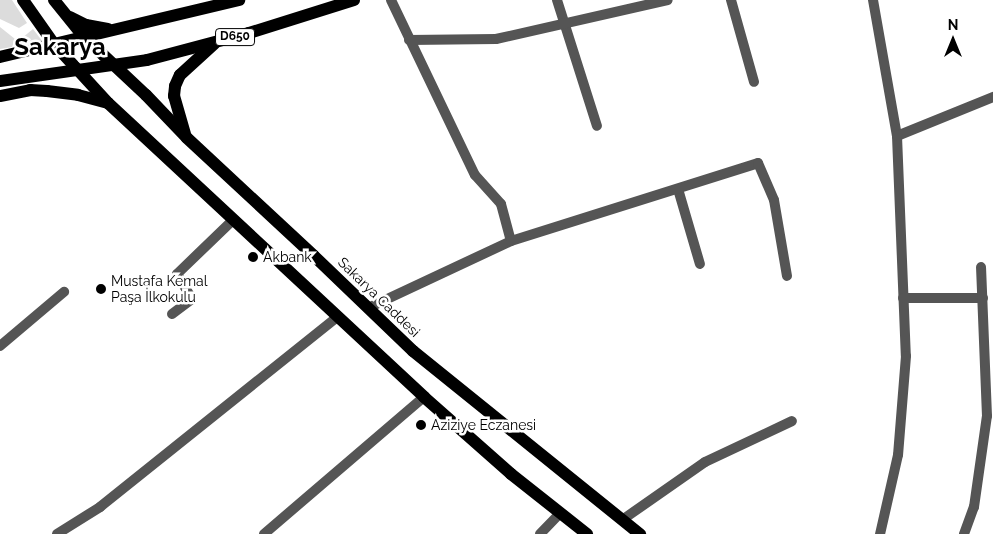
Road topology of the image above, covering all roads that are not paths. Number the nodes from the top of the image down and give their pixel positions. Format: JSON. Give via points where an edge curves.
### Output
{"nodes":[{"id":1,"x":23,"y":0,"type":"edge"},
{"id":2,"x":54,"y":0,"type":"edge"},
{"id":3,"x":239,"y":0,"type":"edge"},
{"id":4,"x":354,"y":0,"type":"edge"},
{"id":5,"x":391,"y":0,"type":"edge"},
{"id":6,"x":557,"y":0,"type":"edge"},
{"id":7,"x":668,"y":0,"type":"edge"},
{"id":8,"x":731,"y":0,"type":"edge"},
{"id":9,"x":873,"y":0,"type":"edge"},
{"id":10,"x":65,"y":14,"type":"junction"},
{"id":11,"x":564,"y":24,"type":"junction"},
{"id":12,"x":118,"y":30,"type":"junction"},
{"id":13,"x":83,"y":36,"type":"junction"},
{"id":14,"x":409,"y":40,"type":"junction"},
{"id":15,"x":215,"y":43,"type":"junction"},
{"id":16,"x":54,"y":44,"type":"junction"},
{"id":17,"x":0,"y":57,"type":"edge"},
{"id":18,"x":113,"y":64,"type":"junction"},
{"id":19,"x":76,"y":69,"type":"junction"},
{"id":20,"x":0,"y":81,"type":"edge"},
{"id":21,"x":754,"y":82,"type":"dead end"},
{"id":22,"x":0,"y":96,"type":"edge"},
{"id":23,"x":993,"y":97,"type":"edge"},
{"id":24,"x":108,"y":103,"type":"junction"},
{"id":25,"x":597,"y":126,"type":"dead end"},
{"id":26,"x":897,"y":136,"type":"junction"},
{"id":27,"x":187,"y":138,"type":"junction"},
{"id":28,"x":678,"y":189,"type":"junction"},
{"id":29,"x":234,"y":220,"type":"junction"},
{"id":30,"x":511,"y":241,"type":"junction"},
{"id":31,"x":700,"y":264,"type":"dead end"},
{"id":32,"x":981,"y":267,"type":"dead end"},
{"id":33,"x":786,"y":276,"type":"dead end"},
{"id":34,"x":64,"y":292,"type":"dead end"},
{"id":35,"x":903,"y":298,"type":"junction"},
{"id":36,"x":983,"y":298,"type":"junction"},
{"id":37,"x":368,"y":308,"type":"junction"},
{"id":38,"x":172,"y":314,"type":"dead end"},
{"id":39,"x":338,"y":316,"type":"junction"},
{"id":40,"x":0,"y":346,"type":"edge"},
{"id":41,"x":424,"y":397,"type":"junction"},
{"id":42,"x":792,"y":421,"type":"dead end"},
{"id":43,"x":560,"y":513,"type":"junction"},
{"id":44,"x":622,"y":520,"type":"junction"},
{"id":45,"x":57,"y":534,"type":"edge"},
{"id":46,"x":264,"y":534,"type":"edge"},
{"id":47,"x":540,"y":534,"type":"edge"},
{"id":48,"x":587,"y":534,"type":"edge"},
{"id":49,"x":640,"y":534,"type":"edge"},
{"id":50,"x":880,"y":534,"type":"edge"},
{"id":51,"x":964,"y":534,"type":"edge"}],
"edges":[{"from":1,"to":16,"type":"main road"},
{"from":2,"to":10,"type":"main road","name":"Sakarya Caddesi"},
{"from":3,"to":12,"type":"main road"},
{"from":4,"to":15,"type":"main road","number":"D650"},
{"from":5,"to":14,"type":"street"},
{"from":6,"to":11,"type":"street"},
{"from":7,"to":11,"type":"street"},
{"from":8,"to":21,"type":"street"},
{"from":9,"to":26,"type":"street"},
{"from":10,"to":12,"type":"main road","via":[[86,25]]},
{"from":10,"to":13,"type":"main road","name":"Sakarya Caddesi"},
{"from":11,"to":14,"type":"street","via":[[496,39]]},
{"from":11,"to":25,"type":"street"},
{"from":12,"to":13,"type":"main road"},
{"from":13,"to":16,"type":"main road"},
{"from":13,"to":18,"type":"main road","name":"Sakarya Caddesi"},
{"from":14,"to":30,"type":"street","via":[[476,175],[501,204]]},
{"from":15,"to":18,"type":"main road","number":"D650","via":[[147,60]]},
{"from":15,"to":27,"type":"main road","via":[[180,75],[175,86],[174,96]]},
{"from":16,"to":17,"type":"main road"},
{"from":16,"to":19,"type":"main road"},
{"from":18,"to":19,"type":"main road"},
{"from":18,"to":27,"type":"main road","name":"Sakarya Caddesi"},
{"from":19,"to":20,"type":"main road"},
{"from":19,"to":24,"type":"main road"},
{"from":22,"to":24,"type":"main road","via":[[30,90],[47,91]]},
{"from":23,"to":26,"type":"street"},
{"from":24,"to":29,"type":"main road"},
{"from":26,"to":35,"type":"street"},
{"from":27,"to":37,"type":"main road","name":"Sakarya Caddesi"},
{"from":28,"to":30,"type":"street"},
{"from":28,"to":31,"type":"street"},
{"from":28,"to":33,"type":"street","via":[[758,164],[774,200]]},
{"from":29,"to":38,"type":"street","via":[[177,274],[192,299]]},
{"from":29,"to":39,"type":"main road"},
{"from":30,"to":37,"type":"street"},
{"from":32,"to":36,"type":"street"},
{"from":34,"to":40,"type":"street"},
{"from":35,"to":36,"type":"street"},
{"from":35,"to":50,"type":"street","via":[[906,356],[898,455]]},
{"from":36,"to":51,"type":"street","via":[[987,416],[974,507]]},
{"from":37,"to":44,"type":"main road","name":"Sakarya Caddesi","via":[[413,351]]},
{"from":39,"to":41,"type":"main road"},
{"from":39,"to":45,"type":"street","via":[[100,507]]},
{"from":41,"to":43,"type":"main road"},
{"from":41,"to":46,"type":"street"},
{"from":42,"to":44,"type":"street","via":[[705,462]]},
{"from":43,"to":47,"type":"street"},
{"from":43,"to":48,"type":"main road"},
{"from":44,"to":49,"type":"main road","name":"Sakarya Caddesi"}]}
